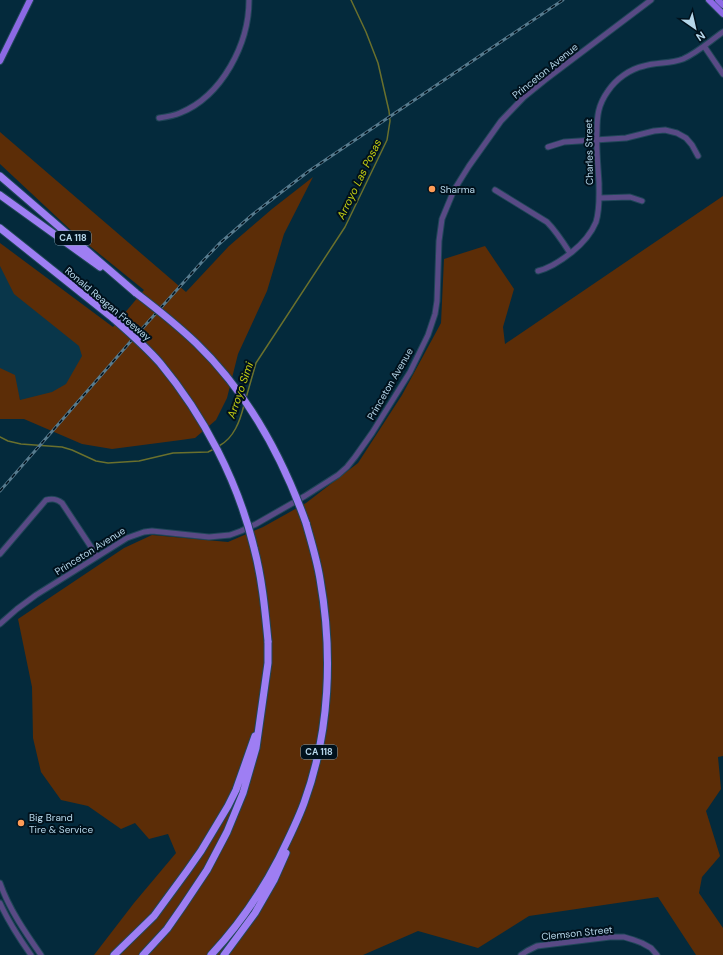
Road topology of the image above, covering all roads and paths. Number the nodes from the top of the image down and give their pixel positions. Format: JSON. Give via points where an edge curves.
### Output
{"nodes":[{"id":1,"x":30,"y":0,"type":"edge"},
{"id":2,"x":249,"y":0,"type":"edge"},
{"id":3,"x":651,"y":0,"type":"edge"},
{"id":4,"x":710,"y":0,"type":"edge"},
{"id":5,"x":718,"y":0,"type":"edge"},
{"id":6,"x":723,"y":5,"type":"edge"},
{"id":7,"x":723,"y":14,"type":"edge"},
{"id":8,"x":723,"y":32,"type":"edge"},
{"id":9,"x":704,"y":46,"type":"junction"},
{"id":10,"x":0,"y":61,"type":"edge"},
{"id":11,"x":723,"y":74,"type":"edge"},
{"id":12,"x":159,"y":118,"type":"dead end"},
{"id":13,"x":597,"y":140,"type":"junction"},
{"id":14,"x":548,"y":147,"type":"dead end"},
{"id":15,"x":698,"y":156,"type":"dead end"},
{"id":16,"x":0,"y":176,"type":"edge"},
{"id":17,"x":495,"y":190,"type":"dead end"},
{"id":18,"x":0,"y":195,"type":"edge"},
{"id":19,"x":599,"y":198,"type":"junction"},
{"id":20,"x":642,"y":200,"type":"dead end"},
{"id":21,"x":1,"y":229,"type":"edge"},
{"id":22,"x":570,"y":253,"type":"junction"},
{"id":23,"x":538,"y":271,"type":"dead end"},
{"id":24,"x":136,"y":293,"type":"junction"},
{"id":25,"x":0,"y":554,"type":"edge"},
{"id":26,"x":97,"y":556,"type":"junction"},
{"id":27,"x":0,"y":624,"type":"edge"},
{"id":28,"x":259,"y":728,"type":"junction"},
{"id":29,"x":304,"y":804,"type":"junction"},
{"id":30,"x":0,"y":883,"type":"edge"},
{"id":31,"x":0,"y":903,"type":"edge"},
{"id":32,"x":36,"y":948,"type":"junction"},
{"id":33,"x":28,"y":954,"type":"edge"},
{"id":34,"x":41,"y":955,"type":"edge"},
{"id":35,"x":114,"y":955,"type":"edge"},
{"id":36,"x":143,"y":955,"type":"edge"},
{"id":37,"x":211,"y":955,"type":"edge"},
{"id":38,"x":224,"y":955,"type":"edge"},
{"id":39,"x":521,"y":955,"type":"edge"},
{"id":40,"x":657,"y":955,"type":"edge"}],
"edges":[{"from":1,"to":10,"type":"main road"},
{"from":2,"to":12,"type":"street","via":[[248,18],[240,46],[219,82],[205,98],[190,108]]},
{"from":3,"to":26,"type":"street","name":"Princeton Avenue","via":[[524,97],[501,121],[469,166],[454,190],[442,220],[437,301],[428,335],[410,372],[372,433],[347,467],[305,496],[256,524],[230,535],[209,537],[160,531],[144,532],[127,538]]},
{"from":4,"to":7,"type":"main road"},
{"from":5,"to":6,"type":"main road"},
{"from":8,"to":9,"type":"street","name":"Charles Street"},
{"from":9,"to":11,"type":"street"},
{"from":9,"to":13,"type":"street","name":"Charles Street","via":[[682,59],[644,66],[619,79],[607,92],[600,106],[597,116]]},
{"from":13,"to":14,"type":"street","via":[[564,142]]},
{"from":13,"to":15,"type":"street","via":[[626,138],[665,130],[686,138]]},
{"from":13,"to":19,"type":"street","name":"Charles Street"},
{"from":16,"to":24,"type":"highway","number":"CA 118"},
{"from":17,"to":22,"type":"street","via":[[551,226]]},
{"from":18,"to":24,"type":"highway"},
{"from":19,"to":20,"type":"street","via":[[630,197]]},
{"from":19,"to":22,"type":"street","name":"Charles Street","via":[[596,223],[583,243]]},
{"from":21,"to":28,"type":"highway","name":"Ronald Reagan Freeway","bridge":true,"via":[[132,334],[180,389],[213,443],[236,491],[246,520],[263,593],[268,663]]},
{"from":22,"to":23,"type":"street","name":"Charles Street","via":[[548,268]]},
{"from":24,"to":29,"type":"highway","number":"CA 118","bridge":true,"via":[[197,344],[242,397],[279,458],[306,523],[321,586],[327,632],[328,670],[322,737]]},
{"from":25,"to":26,"type":"street","via":[[44,503],[54,499],[62,503]]},
{"from":26,"to":27,"type":"street","name":"Princeton Avenue","via":[[36,595]]},
{"from":28,"to":35,"type":"highway","via":[[236,790],[201,851],[154,916]]},
{"from":28,"to":36,"type":"highway","name":"Ronald Reagan Freeway","via":[[243,793],[227,832],[207,870],[183,906]]},
{"from":29,"to":37,"type":"highway","number":"CA 118","via":[[260,892],[238,924]]},
{"from":29,"to":38,"type":"highway","via":[[296,830],[274,880],[255,913]]},
{"from":30,"to":32,"type":"street","via":[[11,908]]},
{"from":31,"to":33,"type":"street"},
{"from":32,"to":33,"type":"street"},
{"from":32,"to":34,"type":"street"},
{"from":39,"to":40,"type":"street","name":"Clemson Street","via":[[537,946],[610,937],[634,940],[651,948]]}]}
